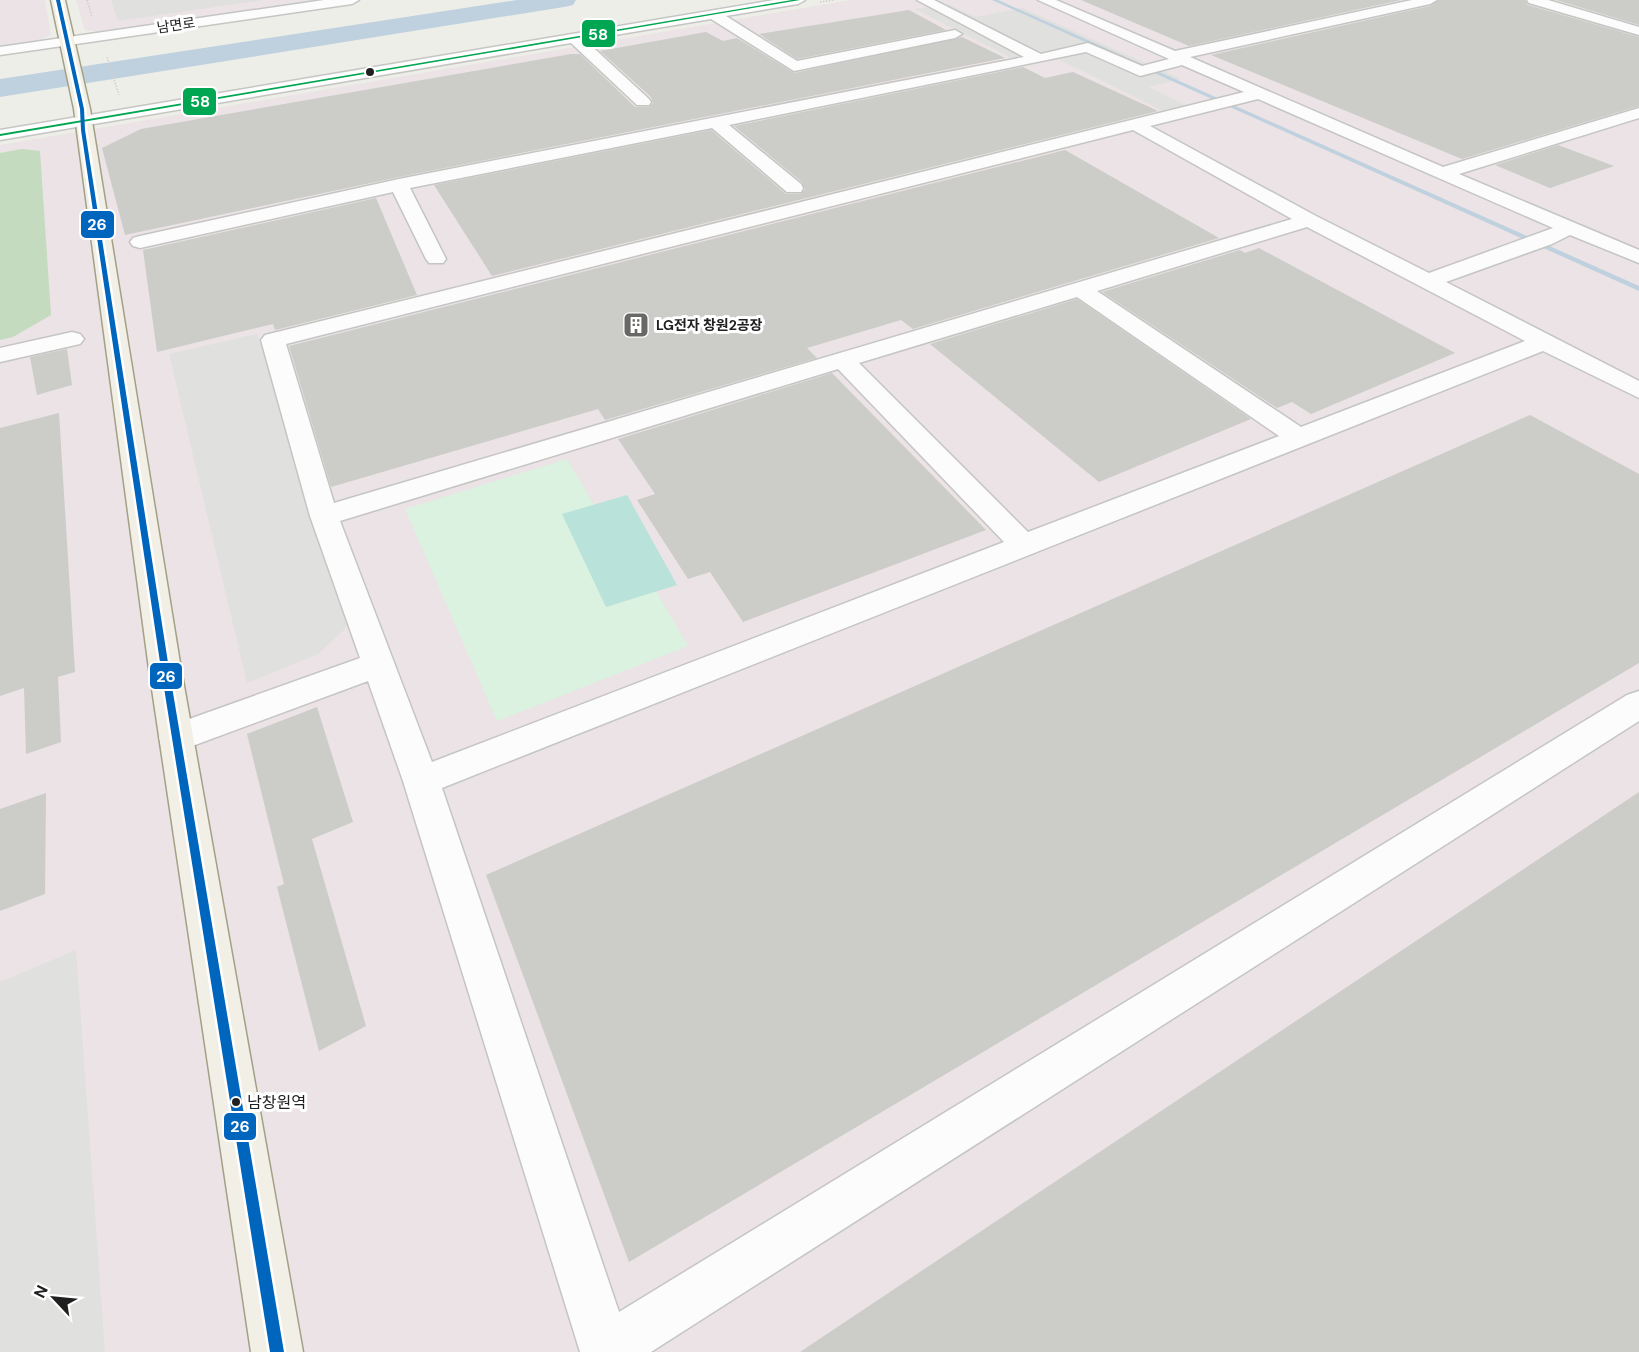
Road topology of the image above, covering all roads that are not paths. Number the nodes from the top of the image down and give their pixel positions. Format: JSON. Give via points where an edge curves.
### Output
{"nodes":[{"id":1,"x":58,"y":0,"type":"edge"},
{"id":2,"x":352,"y":0,"type":"edge"},
{"id":3,"x":798,"y":0,"type":"edge"},
{"id":4,"x":924,"y":0,"type":"edge"},
{"id":5,"x":1045,"y":0,"type":"edge"},
{"id":6,"x":1430,"y":0,"type":"edge"},
{"id":7,"x":1534,"y":0,"type":"edge"},
{"id":8,"x":713,"y":14,"type":"junction"},
{"id":9,"x":1639,"y":31,"type":"edge"},
{"id":10,"x":955,"y":34,"type":"dead end"},
{"id":11,"x":574,"y":38,"type":"junction"},
{"id":12,"x":68,"y":43,"type":"junction"},
{"id":13,"x":0,"y":51,"type":"edge"},
{"id":14,"x":1179,"y":58,"type":"junction"},
{"id":15,"x":1039,"y":59,"type":"junction"},
{"id":16,"x":1261,"y":93,"type":"junction"},
{"id":17,"x":643,"y":102,"type":"dead end"},
{"id":18,"x":1639,"y":113,"type":"edge"},
{"id":19,"x":82,"y":115,"type":"junction"},
{"id":20,"x":716,"y":123,"type":"junction"},
{"id":21,"x":1134,"y":124,"type":"junction"},
{"id":22,"x":0,"y":135,"type":"edge"},
{"id":23,"x":1442,"y":173,"type":"junction"},
{"id":24,"x":399,"y":185,"type":"junction"},
{"id":25,"x":794,"y":188,"type":"dead end"},
{"id":26,"x":1309,"y":220,"type":"junction"},
{"id":27,"x":1569,"y":228,"type":"junction"},
{"id":28,"x":140,"y":242,"type":"dead end"},
{"id":29,"x":1639,"y":257,"type":"edge"},
{"id":30,"x":436,"y":259,"type":"dead end"},
{"id":31,"x":1428,"y":281,"type":"junction"},
{"id":32,"x":1080,"y":289,"type":"junction"},
{"id":33,"x":72,"y":339,"type":"dead end"},
{"id":34,"x":1544,"y":342,"type":"junction"},
{"id":35,"x":0,"y":355,"type":"edge"},
{"id":36,"x":842,"y":360,"type":"junction"},
{"id":37,"x":1639,"y":391,"type":"edge"},
{"id":38,"x":1299,"y":438,"type":"junction"},
{"id":39,"x":324,"y":516,"type":"junction"},
{"id":40,"x":1024,"y":545,"type":"junction"},
{"id":41,"x":378,"y":664,"type":"junction"},
{"id":42,"x":1639,"y":704,"type":"edge"},
{"id":43,"x":176,"y":738,"type":"junction"},
{"id":44,"x":421,"y":781,"type":"junction"},
{"id":45,"x":606,"y":1351,"type":"edge"},
{"id":46,"x":277,"y":1352,"type":"edge"}],
"edges":[{"from":1,"to":12,"type":"main road"},
{"from":2,"to":12,"type":"street","name":"남면로"},
{"from":3,"to":8,"type":"street"},
{"from":4,"to":15,"type":"street"},
{"from":5,"to":14,"type":"street"},
{"from":6,"to":14,"type":"street"},
{"from":7,"to":9,"type":"street"},
{"from":8,"to":10,"type":"street","via":[[794,66]]},
{"from":8,"to":11,"type":"street"},
{"from":11,"to":17,"type":"street"},
{"from":11,"to":19,"type":"street"},
{"from":12,"to":13,"type":"street","name":"남면로"},
{"from":12,"to":19,"type":"main road"},
{"from":14,"to":15,"type":"street","via":[[1140,71],[1088,47]]},
{"from":14,"to":16,"type":"street"},
{"from":15,"to":20,"type":"street"},
{"from":16,"to":21,"type":"street"},
{"from":16,"to":23,"type":"street"},
{"from":18,"to":23,"type":"street"},
{"from":19,"to":22,"type":"street"},
{"from":19,"to":43,"type":"main road"},
{"from":20,"to":24,"type":"street"},
{"from":20,"to":25,"type":"street"},
{"from":21,"to":26,"type":"street"},
{"from":21,"to":39,"type":"street","via":[[273,339]]},
{"from":23,"to":27,"type":"street"},
{"from":24,"to":28,"type":"street"},
{"from":24,"to":30,"type":"street"},
{"from":26,"to":31,"type":"street"},
{"from":26,"to":32,"type":"street"},
{"from":27,"to":29,"type":"street"},
{"from":27,"to":31,"type":"street"},
{"from":31,"to":34,"type":"street"},
{"from":32,"to":36,"type":"street"},
{"from":32,"to":38,"type":"street"},
{"from":33,"to":35,"type":"street"},
{"from":34,"to":37,"type":"street"},
{"from":34,"to":38,"type":"street"},
{"from":36,"to":39,"type":"street"},
{"from":36,"to":40,"type":"street"},
{"from":38,"to":40,"type":"street"},
{"from":39,"to":41,"type":"street"},
{"from":40,"to":44,"type":"street"},
{"from":41,"to":43,"type":"street"},
{"from":41,"to":44,"type":"street"},
{"from":42,"to":45,"type":"street"},
{"from":43,"to":46,"type":"main road"},
{"from":44,"to":45,"type":"street"}]}
